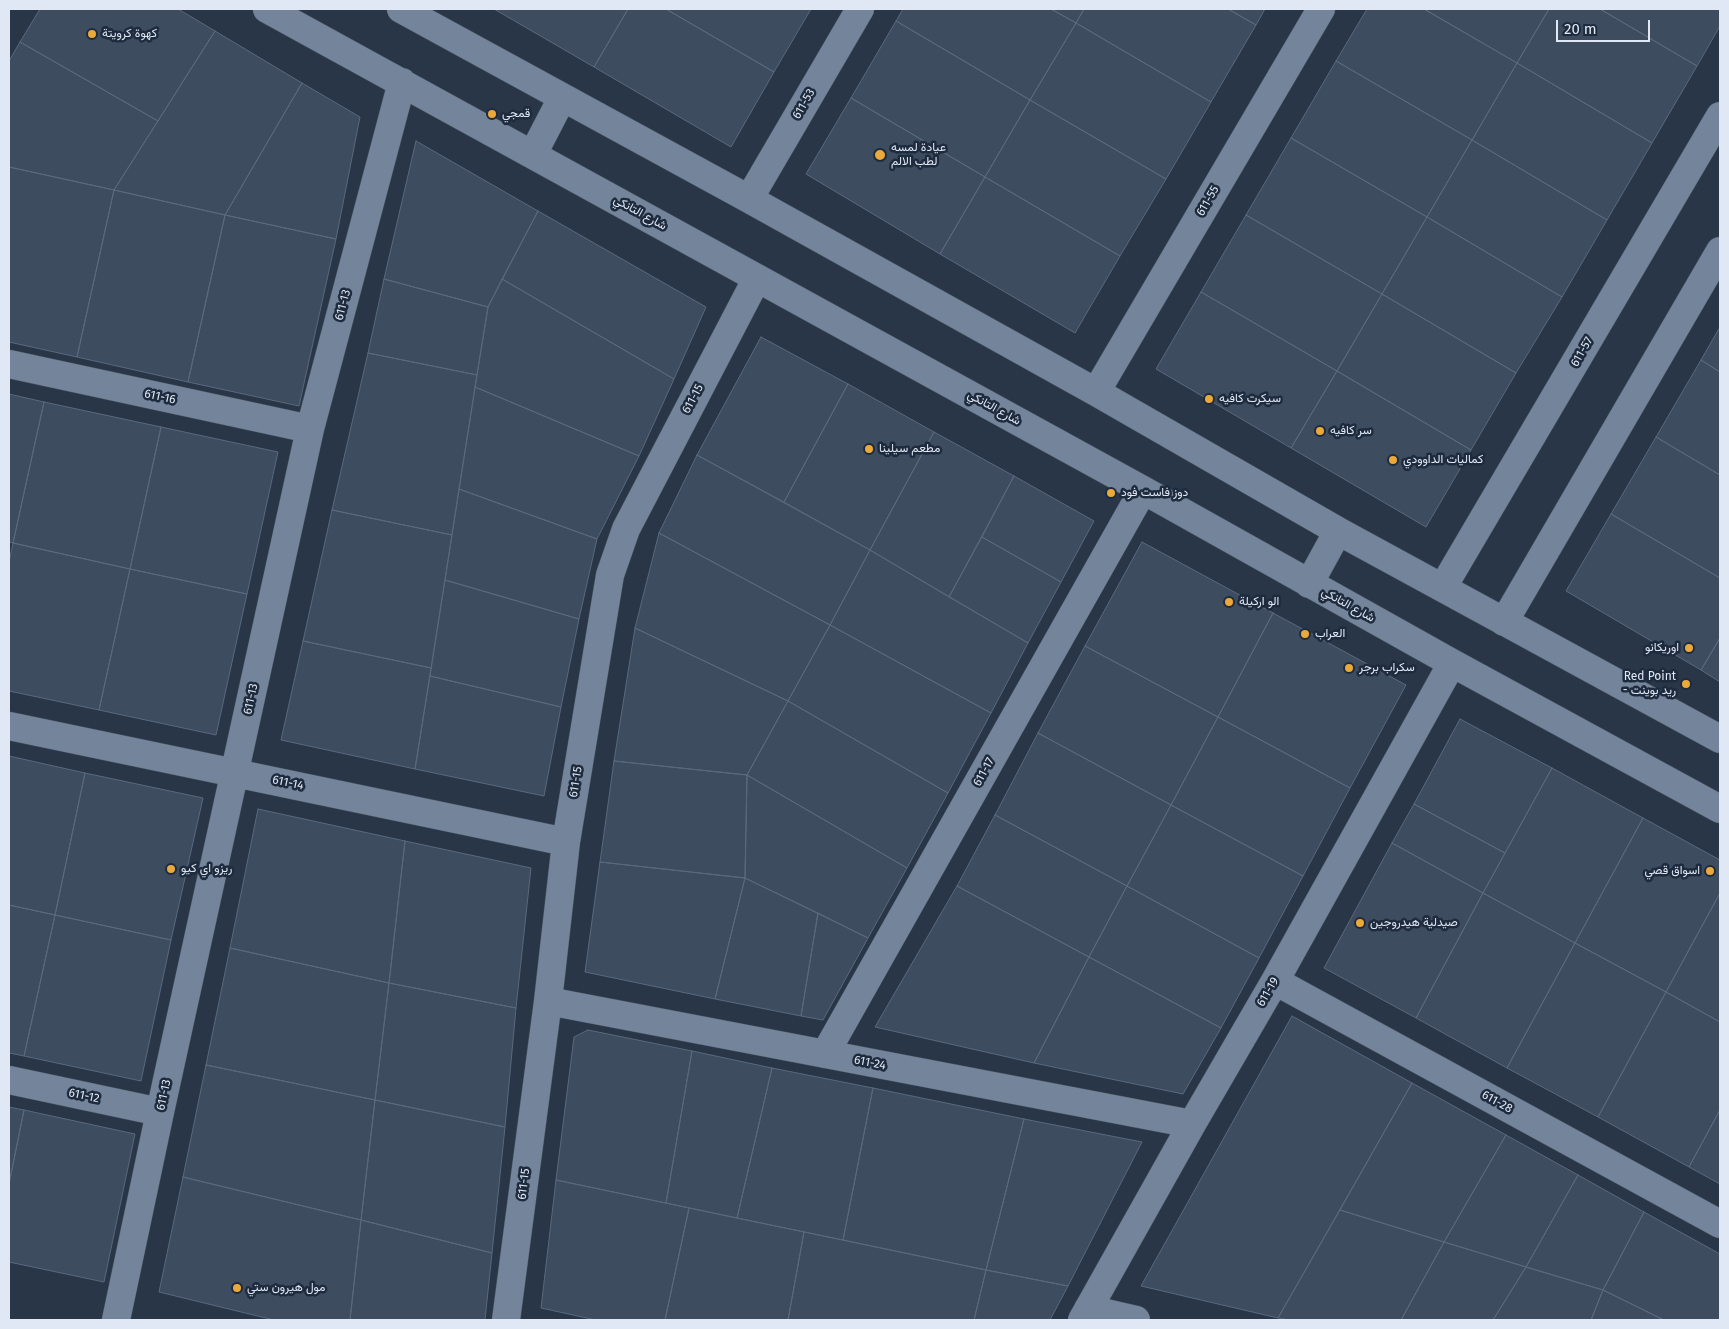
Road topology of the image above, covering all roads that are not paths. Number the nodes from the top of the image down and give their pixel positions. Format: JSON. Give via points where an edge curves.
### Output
{"nodes":[{"id":1,"x":267,"y":9,"type":"edge"},
{"id":2,"x":404,"y":9,"type":"edge"},
{"id":3,"x":860,"y":9,"type":"edge"},
{"id":4,"x":1321,"y":9,"type":"edge"},
{"id":5,"x":402,"y":82,"type":"junction"},
{"id":6,"x":562,"y":98,"type":"junction"},
{"id":7,"x":1720,"y":116,"type":"edge"},
{"id":8,"x":533,"y":154,"type":"junction"},
{"id":9,"x":749,"y":199,"type":"junction"},
{"id":10,"x":1720,"y":251,"type":"edge"},
{"id":11,"x":757,"y":278,"type":"junction"},
{"id":12,"x":9,"y":364,"type":"edge"},
{"id":13,"x":1096,"y":392,"type":"junction"},
{"id":14,"x":310,"y":429,"type":"junction"},
{"id":15,"x":1143,"y":490,"type":"junction"},
{"id":16,"x":1338,"y":531,"type":"junction"},
{"id":17,"x":1310,"y":584,"type":"junction"},
{"id":18,"x":1443,"y":587,"type":"junction"},
{"id":19,"x":1504,"y":622,"type":"junction"},
{"id":20,"x":1452,"y":663,"type":"junction"},
{"id":21,"x":9,"y":726,"type":"edge"},
{"id":22,"x":1720,"y":739,"type":"edge"},
{"id":23,"x":235,"y":772,"type":"junction"},
{"id":24,"x":1720,"y":809,"type":"edge"},
{"id":25,"x":566,"y":842,"type":"junction"},
{"id":26,"x":1275,"y":981,"type":"junction"},
{"id":27,"x":548,"y":1001,"type":"junction"},
{"id":28,"x":825,"y":1054,"type":"junction"},
{"id":29,"x":9,"y":1080,"type":"edge"},
{"id":30,"x":160,"y":1112,"type":"junction"},
{"id":31,"x":1192,"y":1124,"type":"junction"},
{"id":32,"x":1720,"y":1224,"type":"edge"},
{"id":33,"x":1085,"y":1315,"type":"edge"},
{"id":34,"x":116,"y":1320,"type":"edge"},
{"id":35,"x":506,"y":1320,"type":"edge"},
{"id":36,"x":1136,"y":1320,"type":"edge"}],
"edges":[{"from":1,"to":5,"type":"street","name":"شارع التانكي"},
{"from":2,"to":6,"type":"street"},
{"from":3,"to":9,"type":"street","name":"611-53"},
{"from":4,"to":13,"type":"street","name":"611-55"},
{"from":5,"to":8,"type":"street","name":"شارع التانكي"},
{"from":5,"to":14,"type":"street","name":"611-13"},
{"from":6,"to":8,"type":"street"},
{"from":6,"to":9,"type":"street"},
{"from":7,"to":18,"type":"street","name":"611-57"},
{"from":8,"to":11,"type":"street","name":"شارع التانكي"},
{"from":9,"to":13,"type":"street"},
{"from":10,"to":19,"type":"street"},
{"from":11,"to":15,"type":"street","name":"شارع التانكي"},
{"from":11,"to":25,"type":"street","name":"611-15","via":[[626,529],[613,565]]},
{"from":12,"to":14,"type":"street","name":"611-16"},
{"from":13,"to":16,"type":"street"},
{"from":14,"to":23,"type":"street","name":"611-13"},
{"from":15,"to":17,"type":"street","name":"شارع التانكي"},
{"from":15,"to":28,"type":"street","name":"611-17"},
{"from":16,"to":17,"type":"street"},
{"from":16,"to":18,"type":"street"},
{"from":17,"to":20,"type":"street","name":"شارع التانكي"},
{"from":18,"to":19,"type":"street"},
{"from":19,"to":22,"type":"street"},
{"from":20,"to":24,"type":"street","name":"شارع التانكي"},
{"from":20,"to":26,"type":"street","name":"611-19"},
{"from":21,"to":23,"type":"street","name":"611-14"},
{"from":23,"to":25,"type":"street","name":"611-14"},
{"from":23,"to":30,"type":"street","name":"611-13"},
{"from":25,"to":27,"type":"street","name":"611-15"},
{"from":26,"to":31,"type":"street","name":"611-19"},
{"from":26,"to":32,"type":"street","name":"611-28"},
{"from":27,"to":28,"type":"street","name":"611-24"},
{"from":27,"to":35,"type":"street","name":"611-15"},
{"from":28,"to":31,"type":"street","name":"611-24"},
{"from":29,"to":30,"type":"street","name":"611-12"},
{"from":30,"to":34,"type":"street","name":"611-13"},
{"from":31,"to":33,"type":"street","name":"611-19"},
{"from":33,"to":36,"type":"street"}]}
